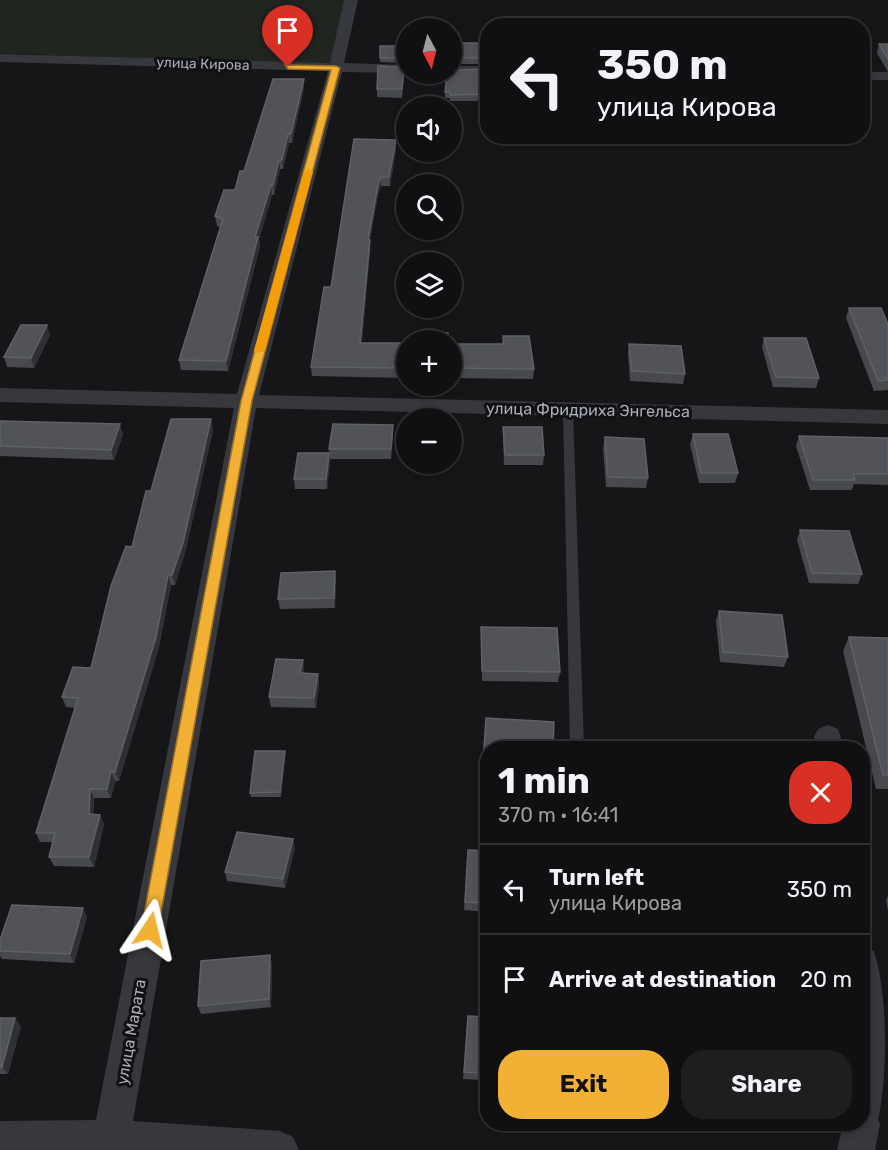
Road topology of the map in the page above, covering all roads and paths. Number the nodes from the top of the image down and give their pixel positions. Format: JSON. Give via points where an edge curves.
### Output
{"nodes":[{"id":1,"x":351,"y":0,"type":"edge"},
{"id":2,"x":0,"y":58,"type":"edge"},
{"id":3,"x":336,"y":68,"type":"junction"},
{"id":4,"x":396,"y":69,"type":"edge"},
{"id":5,"x":462,"y":70,"type":"edge"},
{"id":6,"x":480,"y":70,"type":"edge"},
{"id":7,"x":870,"y":75,"type":"edge"},
{"id":8,"x":888,"y":76,"type":"edge"},
{"id":9,"x":0,"y":395,"type":"edge"},
{"id":10,"x":246,"y":401,"type":"junction"},
{"id":11,"x":568,"y":409,"type":"junction"},
{"id":12,"x":888,"y":417,"type":"edge"},
{"id":13,"x":577,"y":741,"type":"edge"},
{"id":14,"x":870,"y":1014,"type":"edge"},
{"id":15,"x":870,"y":1072,"type":"edge"},
{"id":16,"x":860,"y":1131,"type":"edge"},
{"id":17,"x":0,"y":1140,"type":"edge"},
{"id":18,"x":110,"y":1144,"type":"edge"},
{"id":19,"x":280,"y":1150,"type":"edge"},
{"id":20,"x":856,"y":1150,"type":"edge"}],
"edges":[{"from":1,"to":3,"type":"street","name":"улица Марата"},
{"from":2,"to":3,"type":"street","name":"улица Кирова"},
{"from":3,"to":4,"type":"street","name":"улица Кирова"},
{"from":3,"to":10,"type":"street","name":"улица Марата"},
{"from":5,"to":6,"type":"street"},
{"from":7,"to":8,"type":"street"},
{"from":9,"to":10,"type":"street","name":"улица Фридриха Энгельса"},
{"from":10,"to":11,"type":"street","name":"улица Фридриха Энгельса"},
{"from":10,"to":18,"type":"street","name":"улица Марата"},
{"from":11,"to":12,"type":"street","name":"улица Фридриха Энгельса"},
{"from":11,"to":13,"type":"lane"},
{"from":14,"to":15,"type":"street","via":[[875,1046]]},
{"from":16,"to":20,"type":"street"},
{"from":17,"to":18,"type":"street"},
{"from":18,"to":19,"type":"street"}]}
